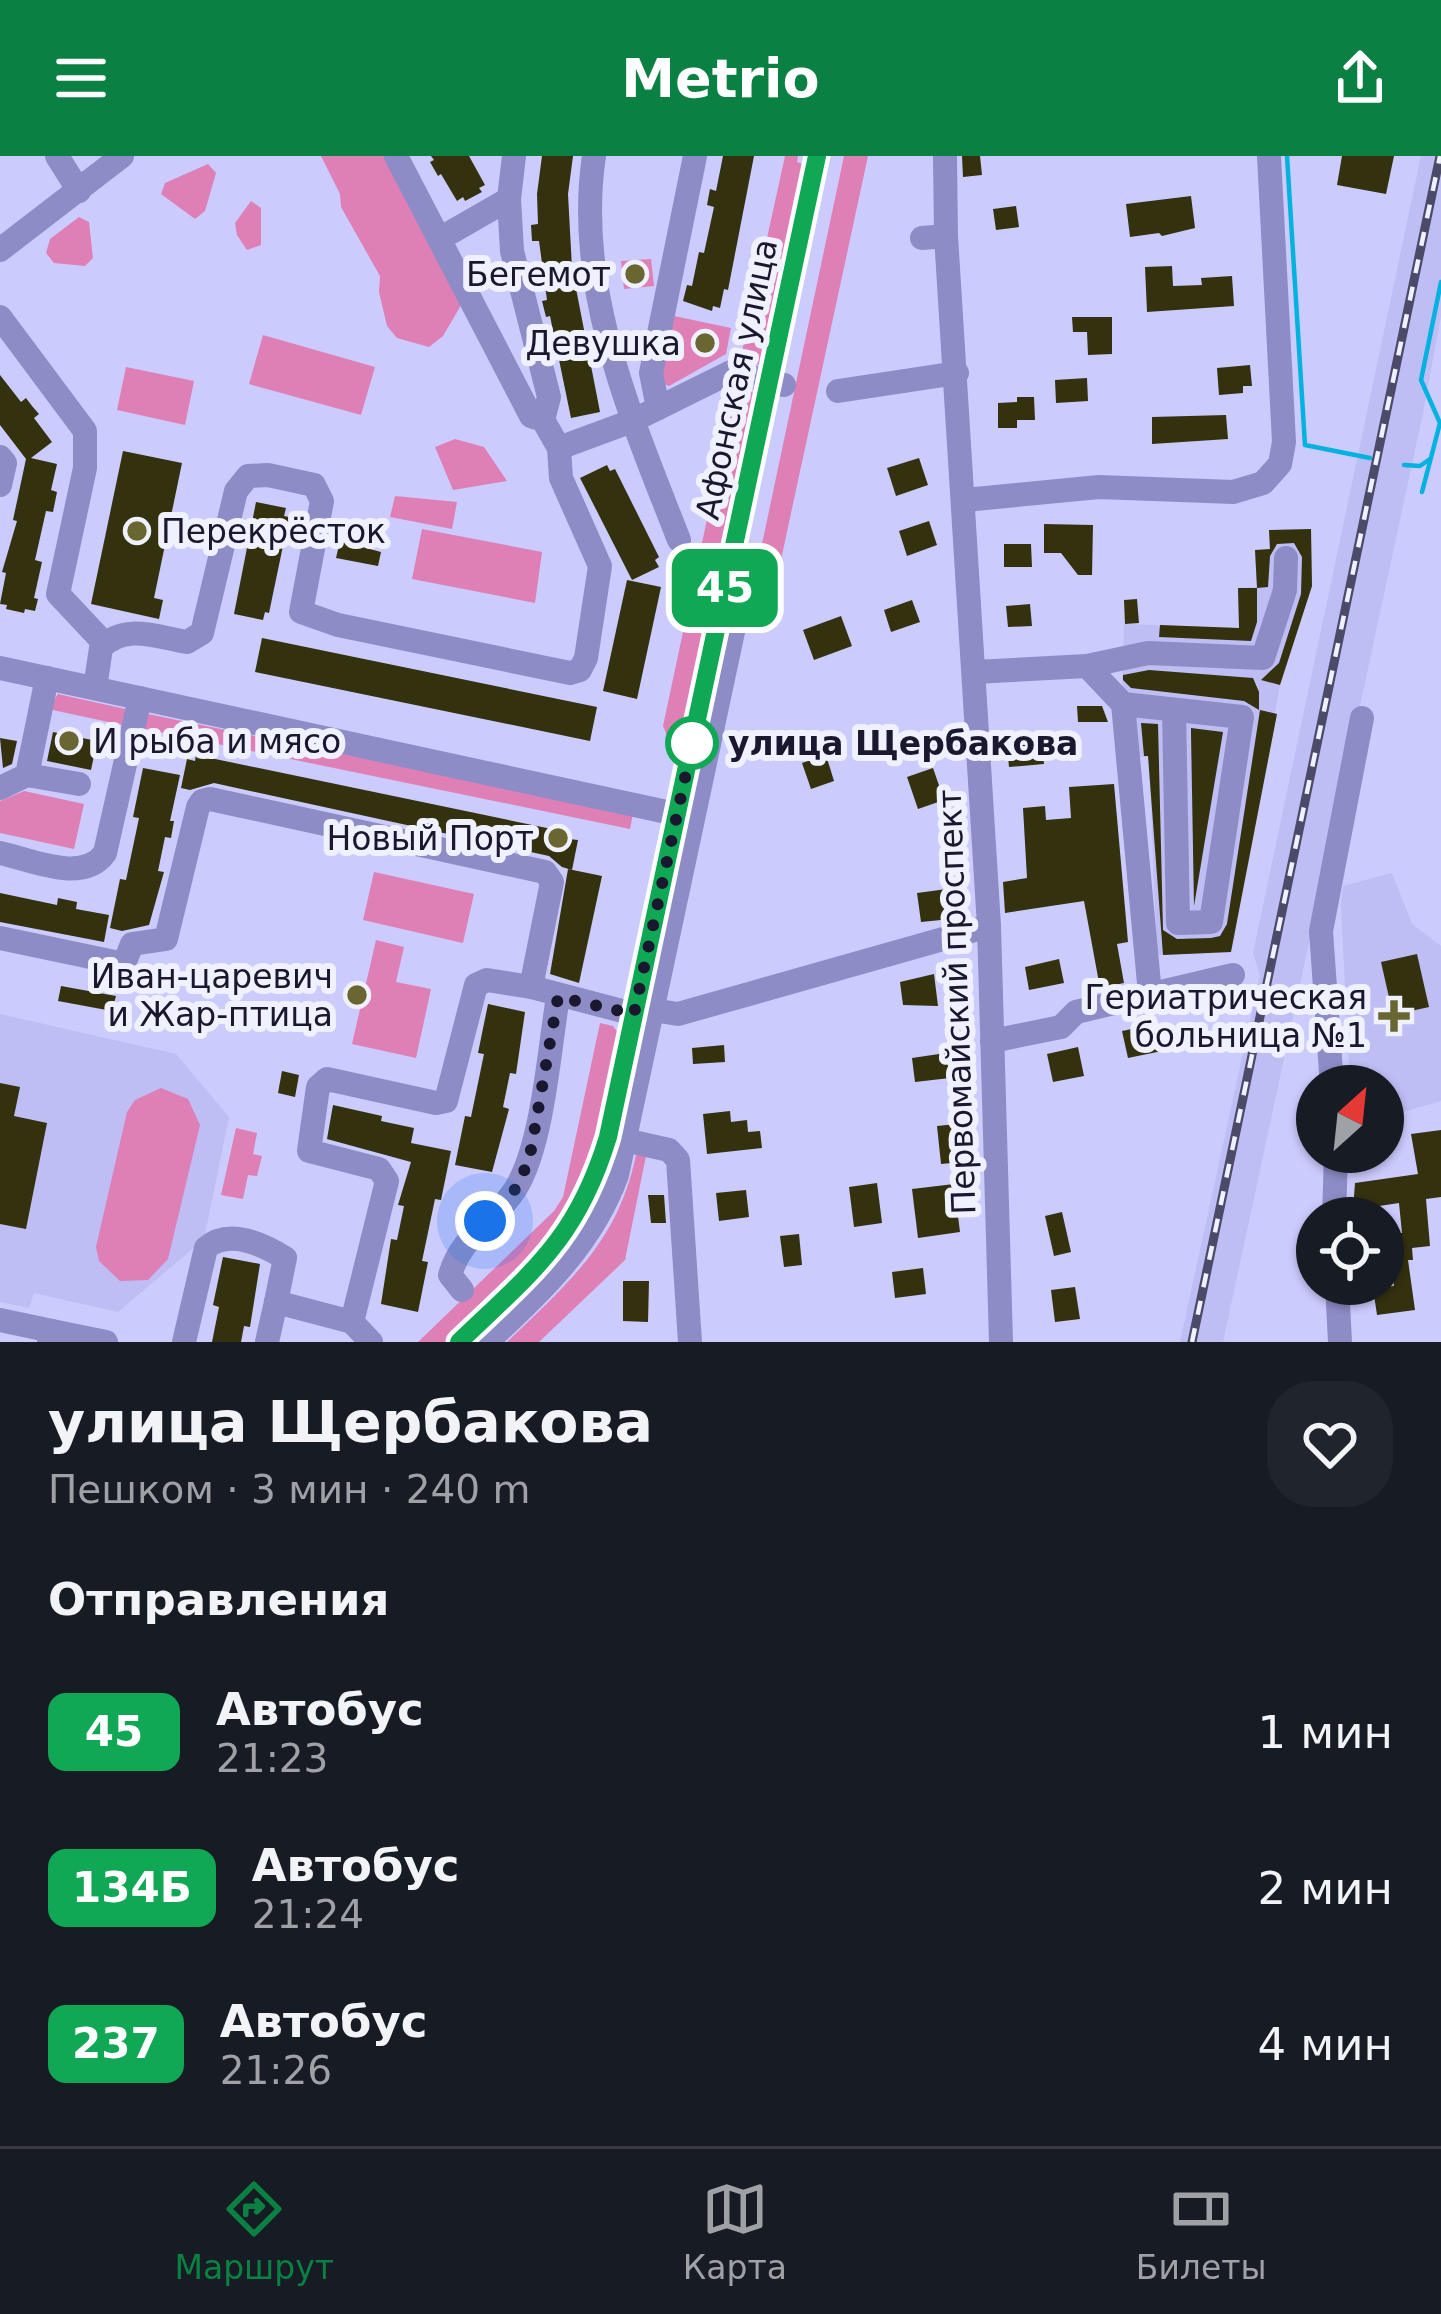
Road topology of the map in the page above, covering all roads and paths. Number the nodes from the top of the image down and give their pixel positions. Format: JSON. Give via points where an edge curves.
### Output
{"nodes":[{"id":1,"x":56,"y":156,"type":"edge"},
{"id":2,"x":122,"y":156,"type":"edge"},
{"id":3,"x":396,"y":156,"type":"edge"},
{"id":4,"x":498,"y":156,"type":"edge"},
{"id":5,"x":594,"y":156,"type":"edge"},
{"id":6,"x":695,"y":156,"type":"edge"},
{"id":7,"x":817,"y":156,"type":"edge"},
{"id":8,"x":833,"y":156,"type":"edge"},
{"id":9,"x":945,"y":156,"type":"edge"},
{"id":10,"x":1269,"y":156,"type":"edge"},
{"id":11,"x":512,"y":179,"type":"edge"},
{"id":12,"x":79,"y":191,"type":"junction"},
{"id":13,"x":441,"y":238,"type":"junction"},
{"id":14,"x":0,"y":250,"type":"edge"},
{"id":15,"x":0,"y":317,"type":"edge"},
{"id":16,"x":957,"y":373,"type":"junction"},
{"id":17,"x":777,"y":383,"type":"junction"},
{"id":18,"x":838,"y":391,"type":"dead end"},
{"id":19,"x":658,"y":408,"type":"junction"},
{"id":20,"x":543,"y":421,"type":"junction"},
{"id":21,"x":632,"y":421,"type":"junction"},
{"id":22,"x":559,"y":448,"type":"junction"},
{"id":23,"x":0,"y":458,"type":"edge"},
{"id":24,"x":0,"y":485,"type":"edge"},
{"id":25,"x":965,"y":500,"type":"junction"},
{"id":26,"x":679,"y":541,"type":"dead end"},
{"id":27,"x":1286,"y":559,"type":"dead end"},
{"id":28,"x":104,"y":643,"type":"junction"},
{"id":29,"x":1087,"y":666,"type":"junction"},
{"id":30,"x":0,"y":668,"type":"edge"},
{"id":31,"x":975,"y":672,"type":"junction"},
{"id":32,"x":47,"y":678,"type":"junction"},
{"id":33,"x":95,"y":688,"type":"junction"},
{"id":34,"x":140,"y":698,"type":"junction"},
{"id":35,"x":1124,"y":704,"type":"junction"},
{"id":36,"x":1174,"y":710,"type":"junction"},
{"id":37,"x":1362,"y":718,"type":"dead end"},
{"id":38,"x":27,"y":775,"type":"junction"},
{"id":39,"x":79,"y":784,"type":"dead end"},
{"id":40,"x":0,"y":788,"type":"edge"},
{"id":41,"x":686,"y":816,"type":"junction"},
{"id":42,"x":0,"y":854,"type":"edge"},
{"id":43,"x":989,"y":926,"type":"junction"},
{"id":44,"x":0,"y":938,"type":"edge"},
{"id":45,"x":1233,"y":975,"type":"dead end"},
{"id":46,"x":531,"y":988,"type":"junction"},
{"id":47,"x":1150,"y":994,"type":"junction"},
{"id":48,"x":558,"y":997,"type":"junction"},
{"id":49,"x":644,"y":1012,"type":"junction"},
{"id":50,"x":992,"y":1041,"type":"junction"},
{"id":51,"x":1331,"y":1065,"type":"edge"},
{"id":52,"x":617,"y":1139,"type":"junction"},
{"id":53,"x":462,"y":1290,"type":"dead end"},
{"id":54,"x":276,"y":1302,"type":"junction"},
{"id":55,"x":1337,"y":1305,"type":"edge"},
{"id":56,"x":0,"y":1320,"type":"edge"},
{"id":57,"x":352,"y":1322,"type":"junction"},
{"id":58,"x":51,"y":1336,"type":"edge"},
{"id":59,"x":106,"y":1342,"type":"edge"},
{"id":60,"x":184,"y":1342,"type":"edge"},
{"id":61,"x":267,"y":1342,"type":"edge"},
{"id":62,"x":371,"y":1342,"type":"edge"},
{"id":63,"x":459,"y":1342,"type":"edge"},
{"id":64,"x":487,"y":1342,"type":"edge"},
{"id":65,"x":690,"y":1342,"type":"edge"},
{"id":66,"x":1001,"y":1342,"type":"edge"},
{"id":67,"x":1340,"y":1342,"type":"edge"}],
"edges":[{"from":1,"to":12,"type":"street"},
{"from":2,"to":12,"type":"street"},
{"from":3,"to":13,"type":"street"},
{"from":4,"to":11,"type":"street"},
{"from":5,"to":21,"type":"street","via":[[595,277]]},
{"from":6,"to":19,"type":"street","via":[[650,373]]},
{"from":7,"to":17,"type":"street","name":"Афонская улица"},
{"from":8,"to":17,"type":"street","name":"Афонская улица"},
{"from":9,"to":16,"type":"street","name":"Первомайский проспект","via":[[934,237]]},
{"from":10,"to":25,"type":"street","via":[[1280,464],[1263,482],[1233,492],[1099,488]]},
{"from":11,"to":13,"type":"street"},
{"from":11,"to":20,"type":"street","via":[[512,251],[549,397]]},
{"from":12,"to":14,"type":"street"},
{"from":13,"to":20,"type":"street","via":[[531,416]]},
{"from":15,"to":28,"type":"street","via":[[86,431],[58,594]]},
{"from":16,"to":18,"type":"street"},
{"from":16,"to":25,"type":"street","name":"Первомайский проспект"},
{"from":17,"to":19,"type":"street","via":[[731,372]]},
{"from":17,"to":41,"type":"street","name":"Афонская улица"},
{"from":19,"to":21,"type":"street"},
{"from":20,"to":22,"type":"street"},
{"from":21,"to":22,"type":"street"},
{"from":21,"to":26,"type":"street"},
{"from":22,"to":28,"type":"street","via":[[561,478],[600,566],[580,670],[338,626],[301,612],[320,491],[259,475],[236,491],[198,638],[125,633]]},
{"from":23,"to":24,"type":"street"},
{"from":25,"to":31,"type":"street","name":"Первомайский проспект"},
{"from":27,"to":29,"type":"street","via":[[1285,590],[1263,658],[1148,653]]},
{"from":28,"to":33,"type":"street"},
{"from":29,"to":31,"type":"street"},
{"from":29,"to":35,"type":"street"},
{"from":30,"to":32,"type":"street"},
{"from":31,"to":43,"type":"street","name":"Первомайский проспект"},
{"from":32,"to":33,"type":"street"},
{"from":32,"to":38,"type":"street"},
{"from":33,"to":34,"type":"street"},
{"from":34,"to":41,"type":"street"},
{"from":34,"to":42,"type":"street","via":[[96,866],[81,871]]},
{"from":35,"to":36,"type":"street"},
{"from":35,"to":47,"type":"street"},
{"from":36,"to":36,"type":"street","via":[[1242,717],[1211,922],[1178,922]]},
{"from":37,"to":51,"type":"street","via":[[1321,931]]},
{"from":38,"to":39,"type":"street"},
{"from":38,"to":40,"type":"street"},
{"from":41,"to":49,"type":"street","name":"Афонская улица"},
{"from":43,"to":49,"type":"street","via":[[678,1014]]},
{"from":43,"to":50,"type":"street","name":"Первомайский проспект"},
{"from":44,"to":46,"type":"street","via":[[124,964],[132,944],[166,939],[198,807],[210,800],[550,876]]},
{"from":45,"to":47,"type":"street"},
{"from":46,"to":48,"type":"street"},
{"from":46,"to":57,"type":"street","via":[[476,985],[446,1101],[327,1079],[318,1087],[309,1151],[379,1169],[387,1181]]},
{"from":47,"to":50,"type":"street","via":[[1076,1012],[1061,1027]]},
{"from":48,"to":49,"type":"street"},
{"from":48,"to":53,"type":"street","via":[[529,1161],[514,1191],[457,1251],[450,1276]]},
{"from":49,"to":52,"type":"street","name":"Афонская улица"},
{"from":50,"to":66,"type":"street","name":"Первомайский проспект"},
{"from":52,"to":63,"type":"street","name":"Афонская улица","via":[[566,1234]]},
{"from":52,"to":64,"type":"street","name":"Афонская улица","via":[[609,1197],[583,1243]]},
{"from":52,"to":65,"type":"street","via":[[669,1150],[677,1160]]},
{"from":54,"to":57,"type":"street"},
{"from":54,"to":60,"type":"street","via":[[285,1258],[263,1245],[215,1240],[206,1248]]},
{"from":54,"to":61,"type":"street"},
{"from":55,"to":67,"type":"street"},
{"from":56,"to":58,"type":"street"},
{"from":57,"to":62,"type":"street"},
{"from":58,"to":59,"type":"street"}]}
